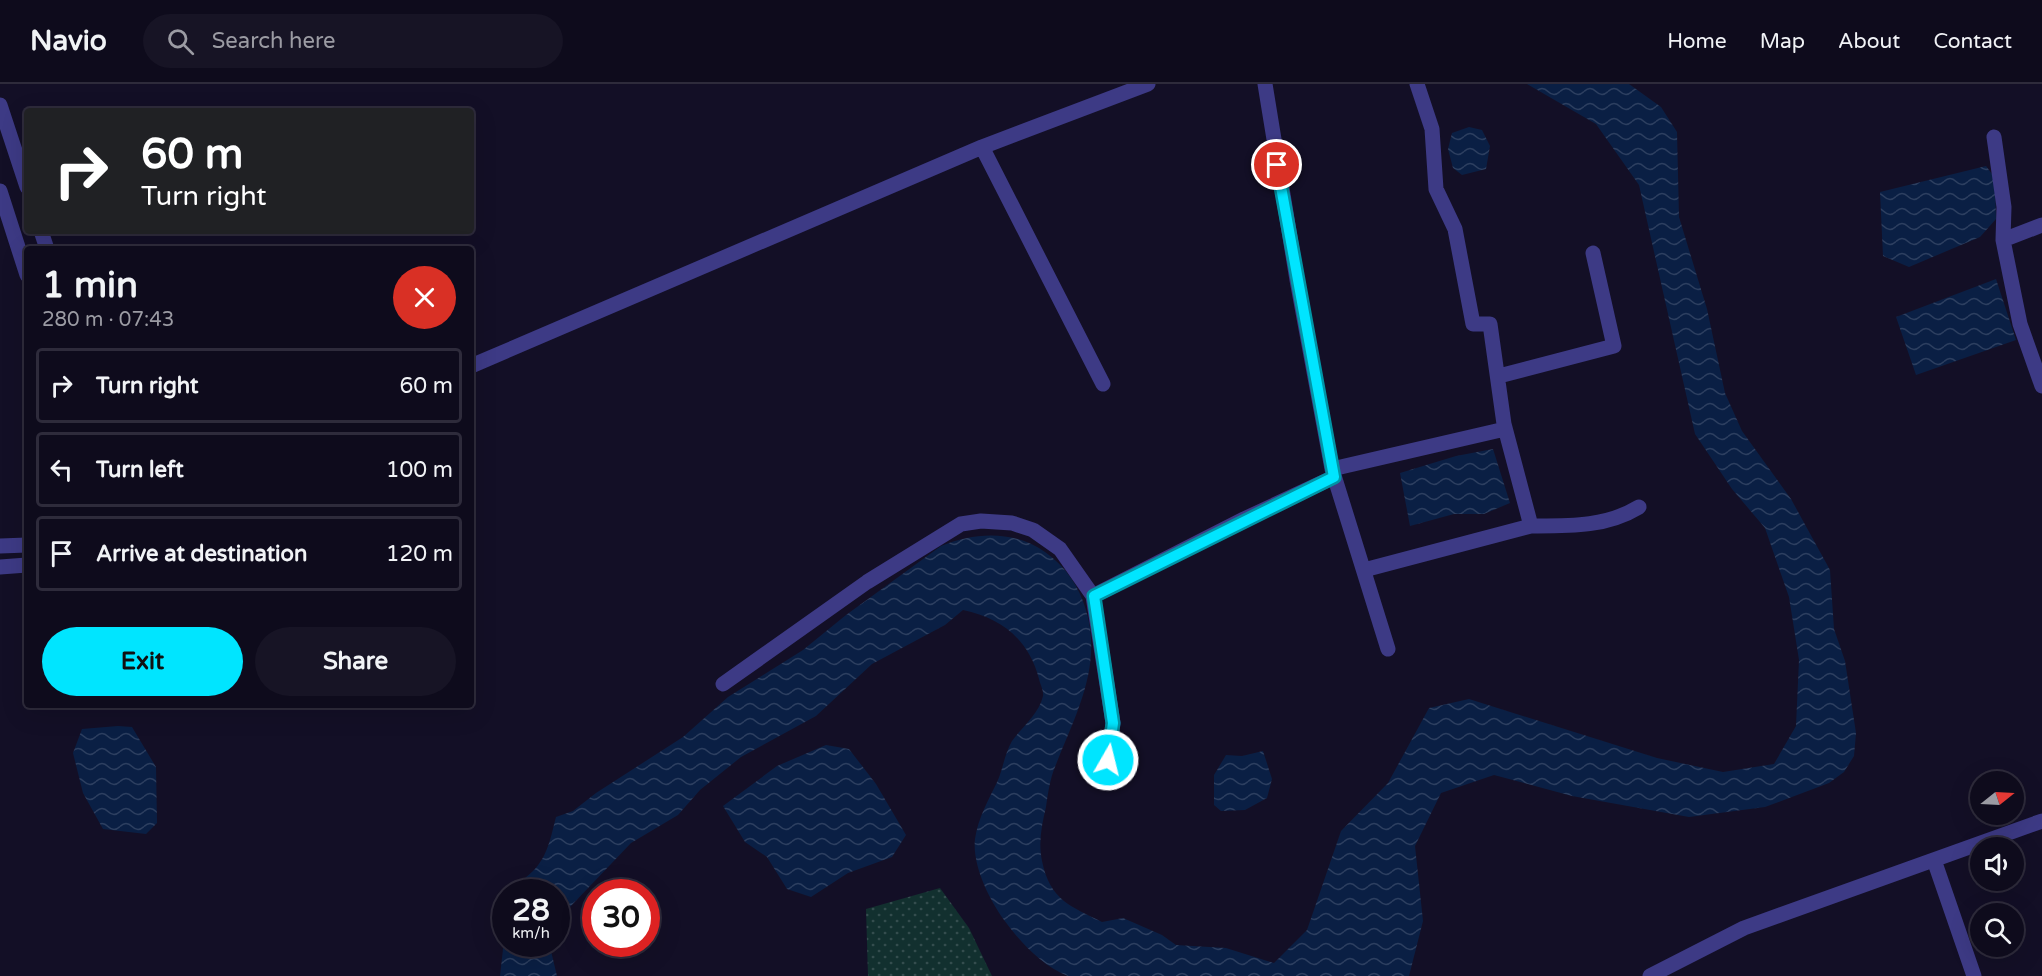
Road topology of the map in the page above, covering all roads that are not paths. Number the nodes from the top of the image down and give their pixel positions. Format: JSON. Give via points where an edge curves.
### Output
{"nodes":[{"id":1,"x":1148,"y":84,"type":"edge"},
{"id":2,"x":1266,"y":84,"type":"edge"},
{"id":3,"x":1417,"y":84,"type":"edge"},
{"id":4,"x":0,"y":105,"type":"edge"},
{"id":5,"x":1994,"y":137,"type":"dead end"},
{"id":6,"x":982,"y":147,"type":"junction"},
{"id":7,"x":24,"y":178,"type":"edge"},
{"id":8,"x":0,"y":190,"type":"edge"},
{"id":9,"x":2042,"y":225,"type":"edge"},
{"id":10,"x":2003,"y":240,"type":"junction"},
{"id":11,"x":1593,"y":253,"type":"dead end"},
{"id":12,"x":24,"y":266,"type":"edge"},
{"id":13,"x":474,"y":365,"type":"edge"},
{"id":14,"x":1499,"y":376,"type":"junction"},
{"id":15,"x":1103,"y":384,"type":"dead end"},
{"id":16,"x":2042,"y":386,"type":"edge"},
{"id":17,"x":1505,"y":429,"type":"junction"},
{"id":18,"x":1333,"y":472,"type":"junction"},
{"id":19,"x":1639,"y":507,"type":"dead end"},
{"id":20,"x":1531,"y":526,"type":"junction"},
{"id":21,"x":24,"y":545,"type":"edge"},
{"id":22,"x":0,"y":546,"type":"edge"},
{"id":23,"x":24,"y":565,"type":"edge"},
{"id":24,"x":0,"y":567,"type":"edge"},
{"id":25,"x":1364,"y":570,"type":"junction"},
{"id":26,"x":1094,"y":596,"type":"junction"},
{"id":27,"x":1388,"y":649,"type":"dead end"},
{"id":28,"x":723,"y":684,"type":"dead end"},
{"id":29,"x":1108,"y":760,"type":"dead end"},
{"id":30,"x":2042,"y":821,"type":"edge"},
{"id":31,"x":1934,"y":860,"type":"junction"},
{"id":32,"x":1650,"y":976,"type":"edge"},
{"id":33,"x":1974,"y":976,"type":"edge"}],
"edges":[{"from":1,"to":6,"type":"street"},
{"from":2,"to":18,"type":"street"},
{"from":3,"to":14,"type":"street","via":[[1432,129],[1436,189],[1455,230],[1473,324],[1490,324]]},
{"from":4,"to":7,"type":"street"},
{"from":5,"to":10,"type":"street","via":[[2004,207]]},
{"from":6,"to":13,"type":"street"},
{"from":6,"to":15,"type":"street"},
{"from":8,"to":12,"type":"street"},
{"from":9,"to":10,"type":"street"},
{"from":10,"to":16,"type":"street","via":[[2020,324]]},
{"from":11,"to":14,"type":"street","via":[[1614,346]]},
{"from":14,"to":17,"type":"street"},
{"from":17,"to":18,"type":"street"},
{"from":17,"to":20,"type":"street"},
{"from":18,"to":25,"type":"street"},
{"from":18,"to":26,"type":"street"},
{"from":19,"to":20,"type":"street","via":[[1621,518],[1583,525]]},
{"from":20,"to":25,"type":"street"},
{"from":21,"to":22,"type":"street"},
{"from":23,"to":24,"type":"street"},
{"from":25,"to":27,"type":"street"},
{"from":26,"to":28,"type":"street","via":[[1060,549],[1033,530],[996,521],[961,524],[867,582]]},
{"from":26,"to":29,"type":"street","via":[[1113,723]]},
{"from":30,"to":31,"type":"street"},
{"from":31,"to":32,"type":"street","via":[[1744,927]]},
{"from":31,"to":33,"type":"street"}]}
